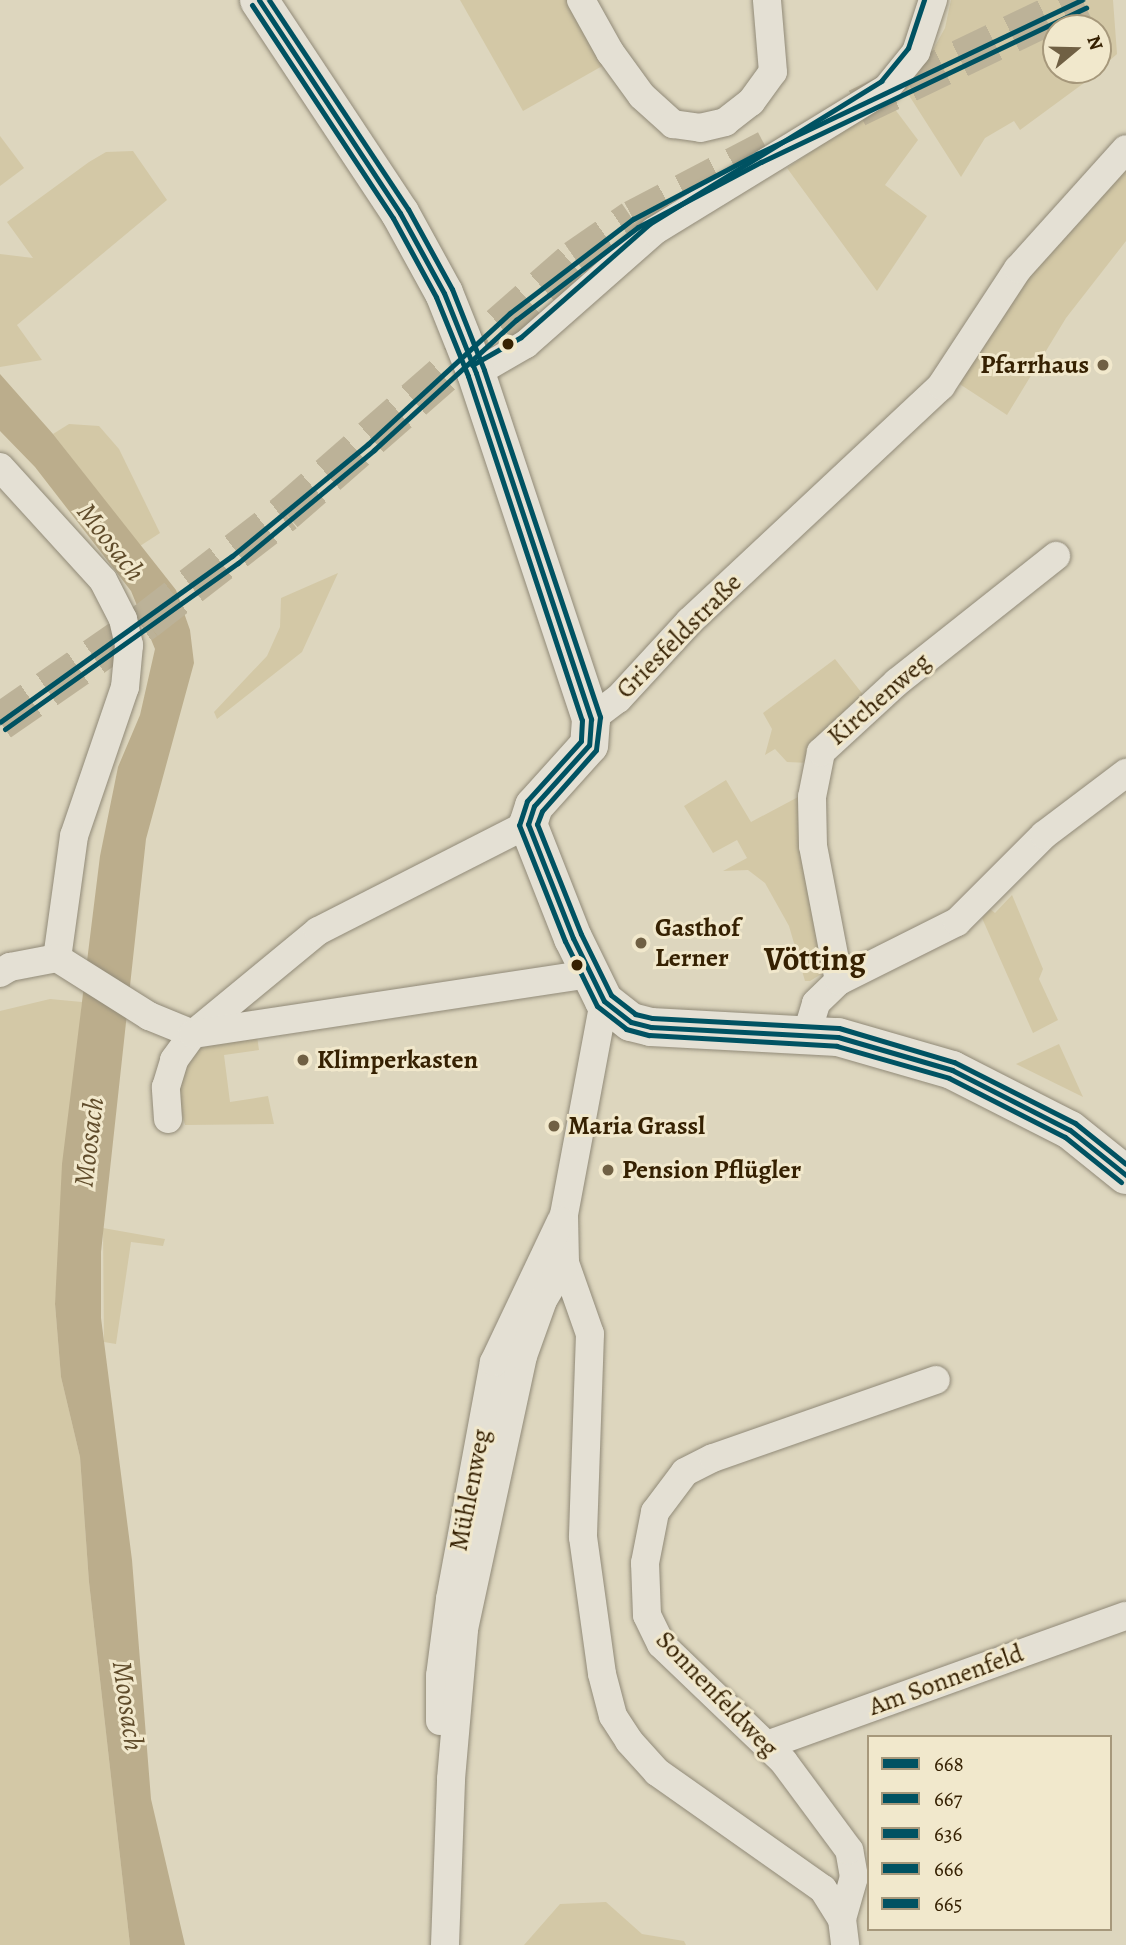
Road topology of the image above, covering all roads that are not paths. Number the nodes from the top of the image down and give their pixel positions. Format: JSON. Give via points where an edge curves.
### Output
{"nodes":[{"id":1,"x":259,"y":0,"type":"edge"},
{"id":2,"x":581,"y":0,"type":"edge"},
{"id":3,"x":767,"y":0,"type":"edge"},
{"id":4,"x":933,"y":0,"type":"edge"},
{"id":5,"x":1126,"y":149,"type":"edge"},
{"id":6,"x":476,"y":373,"type":"junction"},
{"id":7,"x":0,"y":467,"type":"edge"},
{"id":8,"x":1056,"y":556,"type":"dead end"},
{"id":9,"x":591,"y":719,"type":"junction"},
{"id":10,"x":1126,"y":773,"type":"edge"},
{"id":11,"x":528,"y":824,"type":"junction"},
{"id":12,"x":66,"y":965,"type":"junction"},
{"id":13,"x":0,"y":973,"type":"edge"},
{"id":14,"x":839,"y":981,"type":"junction"},
{"id":15,"x":597,"y":987,"type":"junction"},
{"id":16,"x":185,"y":1032,"type":"junction"},
{"id":17,"x":807,"y":1033,"type":"junction"},
{"id":18,"x":168,"y":1119,"type":"dead end"},
{"id":19,"x":1126,"y":1175,"type":"edge"},
{"id":20,"x":564,"y":1215,"type":"junction"},
{"id":21,"x":565,"y":1263,"type":"junction"},
{"id":22,"x":936,"y":1380,"type":"dead end"},
{"id":23,"x":1126,"y":1616,"type":"edge"},
{"id":24,"x":767,"y":1745,"type":"junction"},
{"id":25,"x":451,"y":1779,"type":"junction"},
{"id":26,"x":844,"y":1932,"type":"edge"},
{"id":27,"x":445,"y":1945,"type":"edge"}],
"edges":[{"from":1,"to":6,"type":"main road","via":[[413,234],[444,293]]},
{"from":2,"to":3,"type":"street","via":[[634,85],[673,124],[700,128],[725,122],[751,102],[774,72]]},
{"from":4,"to":6,"type":"street","via":[[916,52],[887,88],[654,231],[526,344]]},
{"from":5,"to":9,"type":"street","name":"Griesfeldstraße","via":[[1018,269],[941,386],[690,621],[618,699]]},
{"from":6,"to":9,"type":"main road"},
{"from":7,"to":12,"type":"street","via":[[103,580],[123,620],[129,645],[125,687],[74,836]]},
{"from":8,"to":14,"type":"street","name":"Kirchenweg","via":[[897,682],[829,739],[821,752],[811,797],[813,846]]},
{"from":9,"to":11,"type":"main road","name":"Griesfeldstraße","via":[[589,745],[544,793]]},
{"from":10,"to":14,"type":"street","via":[[1044,835],[957,922]]},
{"from":11,"to":15,"type":"main road"},
{"from":11,"to":16,"type":"street","via":[[318,931]]},
{"from":12,"to":13,"type":"street","via":[[10,967]]},
{"from":12,"to":16,"type":"street","via":[[149,1016]]},
{"from":14,"to":17,"type":"street","via":[[816,1003]]},
{"from":15,"to":16,"type":"street"},
{"from":15,"to":17,"type":"main road","via":[[631,1022],[651,1027]]},
{"from":15,"to":20,"type":"street"},
{"from":16,"to":18,"type":"street","via":[[166,1087]]},
{"from":17,"to":19,"type":"main road","via":[[857,1040],[952,1070],[1070,1130]]},
{"from":20,"to":21,"type":"street"},
{"from":20,"to":25,"type":"street","name":"Mühlenweg","via":[[494,1362],[465,1508],[440,1676],[439,1737]]},
{"from":21,"to":25,"type":"street","name":"Mühlenweg","via":[[543,1300],[514,1396],[464,1629]]},
{"from":21,"to":26,"type":"street","via":[[590,1334],[583,1537],[602,1674],[613,1716],[657,1772],[808,1876],[834,1902]]},
{"from":22,"to":24,"type":"street","name":"Sonnenfeldweg","via":[[713,1458],[685,1472],[655,1512],[643,1581],[652,1629],[707,1692]]},
{"from":23,"to":24,"type":"street","name":"Am Sonnenfeld"},
{"from":24,"to":26,"type":"street","name":"Sonnenfeldweg","via":[[849,1850],[854,1877]]},
{"from":25,"to":27,"type":"street","name":"Mühlenweg"}]}
